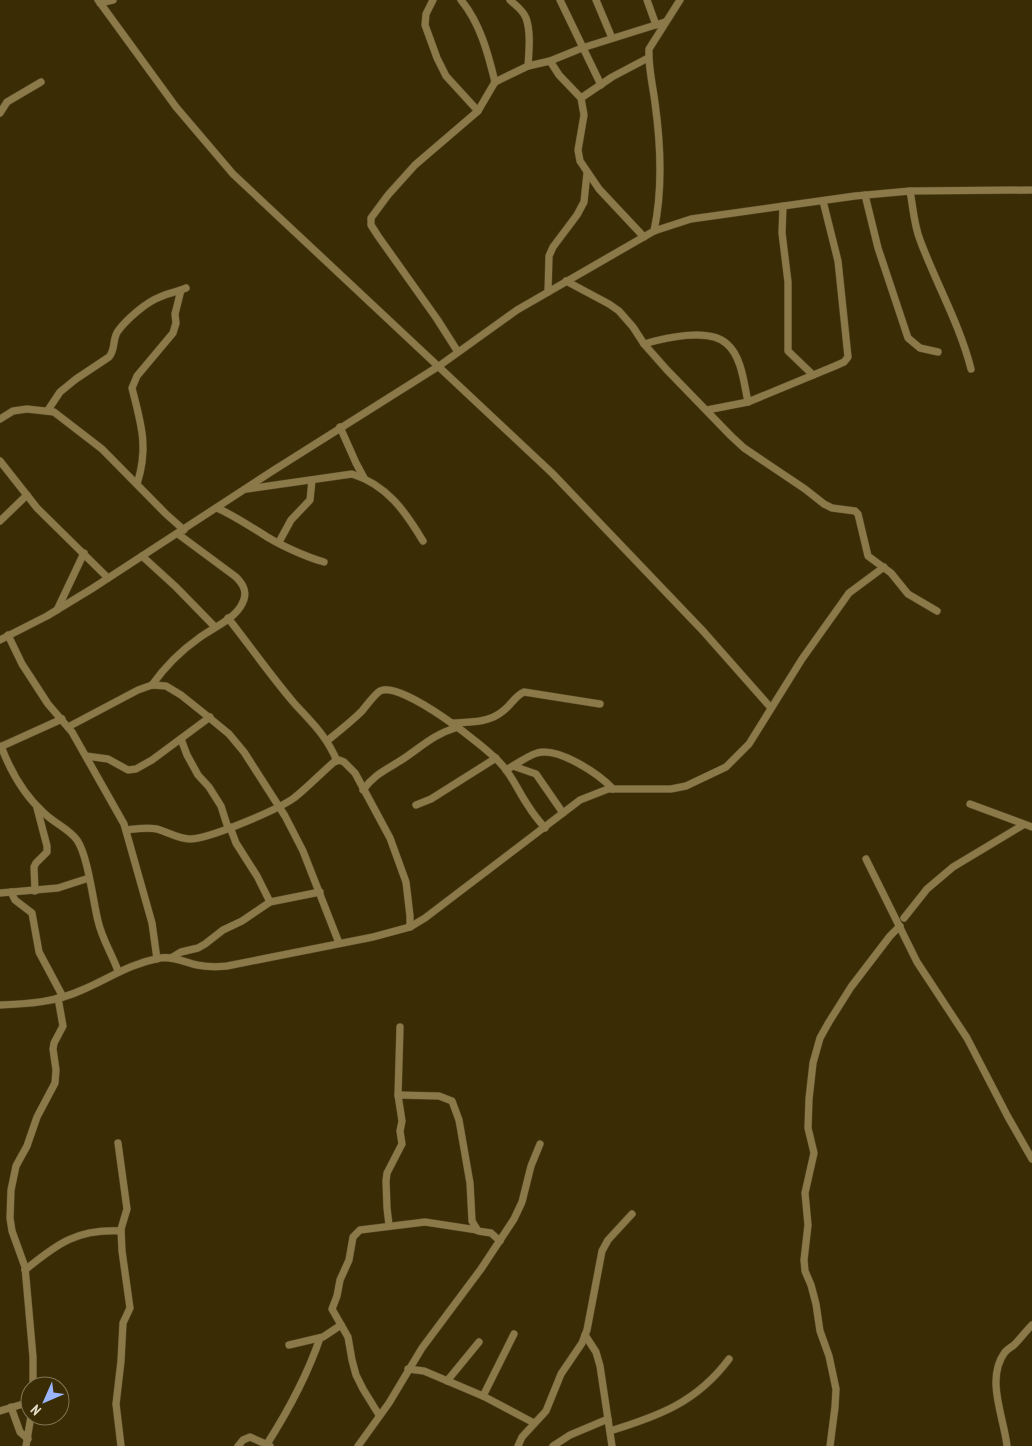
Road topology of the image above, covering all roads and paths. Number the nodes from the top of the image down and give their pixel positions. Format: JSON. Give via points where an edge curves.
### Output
{"nodes":[{"id":1,"x":113,"y":0,"type":"edge"},
{"id":2,"x":433,"y":0,"type":"edge"},
{"id":3,"x":461,"y":0,"type":"edge"},
{"id":4,"x":510,"y":0,"type":"edge"},
{"id":5,"x":560,"y":0,"type":"edge"},
{"id":6,"x":596,"y":0,"type":"edge"},
{"id":7,"x":647,"y":0,"type":"edge"},
{"id":8,"x":680,"y":0,"type":"edge"},
{"id":9,"x":99,"y":1,"type":"edge"},
{"id":10,"x":665,"y":22,"type":"junction"},
{"id":11,"x":656,"y":25,"type":"junction"},
{"id":12,"x":612,"y":38,"type":"junction"},
{"id":13,"x":582,"y":48,"type":"junction"},
{"id":14,"x":648,"y":58,"type":"junction"},
{"id":15,"x":550,"y":61,"type":"junction"},
{"id":16,"x":528,"y":66,"type":"junction"},
{"id":17,"x":42,"y":82,"type":"dead end"},
{"id":18,"x":495,"y":82,"type":"junction"},
{"id":19,"x":601,"y":85,"type":"junction"},
{"id":20,"x":581,"y":98,"type":"junction"},
{"id":21,"x":2,"y":106,"type":"edge"},
{"id":22,"x":478,"y":111,"type":"junction"},
{"id":23,"x":0,"y":113,"type":"edge"},
{"id":24,"x":587,"y":173,"type":"junction"},
{"id":25,"x":1032,"y":190,"type":"edge"},
{"id":26,"x":910,"y":191,"type":"junction"},
{"id":27,"x":865,"y":195,"type":"junction"},
{"id":28,"x":823,"y":201,"type":"junction"},
{"id":29,"x":784,"y":206,"type":"junction"},
{"id":30,"x":654,"y":231,"type":"junction"},
{"id":31,"x":644,"y":237,"type":"junction"},
{"id":32,"x":566,"y":282,"type":"junction"},
{"id":33,"x":548,"y":292,"type":"junction"},
{"id":34,"x":644,"y":344,"type":"junction"},
{"id":35,"x":458,"y":352,"type":"junction"},
{"id":36,"x":938,"y":352,"type":"dead end"},
{"id":37,"x":439,"y":366,"type":"junction"},
{"id":38,"x":972,"y":369,"type":"dead end"},
{"id":39,"x":813,"y":375,"type":"junction"},
{"id":40,"x":748,"y":402,"type":"junction"},
{"id":41,"x":48,"y":410,"type":"junction"},
{"id":42,"x":707,"y":410,"type":"junction"},
{"id":43,"x":0,"y":419,"type":"edge"},
{"id":44,"x":340,"y":427,"type":"junction"},
{"id":45,"x":0,"y":461,"type":"edge"},
{"id":46,"x":364,"y":478,"type":"junction"},
{"id":47,"x":312,"y":480,"type":"junction"},
{"id":48,"x":137,"y":484,"type":"junction"},
{"id":49,"x":246,"y":489,"type":"junction"},
{"id":50,"x":27,"y":495,"type":"junction"},
{"id":51,"x":217,"y":508,"type":"junction"},
{"id":52,"x":0,"y":521,"type":"edge"},
{"id":53,"x":181,"y":532,"type":"junction"},
{"id":54,"x":423,"y":541,"type":"dead end"},
{"id":55,"x":279,"y":542,"type":"junction"},
{"id":56,"x":84,"y":553,"type":"junction"},
{"id":57,"x":142,"y":556,"type":"junction"},
{"id":58,"x":324,"y":562,"type":"dead end"},
{"id":59,"x":884,"y":567,"type":"junction"},
{"id":60,"x":108,"y":578,"type":"junction"},
{"id":61,"x":56,"y":610,"type":"junction"},
{"id":62,"x":937,"y":611,"type":"dead end"},
{"id":63,"x":228,"y":618,"type":"junction"},
{"id":64,"x":215,"y":627,"type":"junction"},
{"id":65,"x":8,"y":635,"type":"junction"},
{"id":66,"x":0,"y":640,"type":"edge"},
{"id":67,"x":152,"y":686,"type":"junction"},
{"id":68,"x":600,"y":704,"type":"dead end"},
{"id":69,"x":771,"y":708,"type":"junction"},
{"id":70,"x":210,"y":717,"type":"junction"},
{"id":71,"x":62,"y":720,"type":"junction"},
{"id":72,"x":455,"y":725,"type":"junction"},
{"id":73,"x":68,"y":727,"type":"junction"},
{"id":74,"x":181,"y":739,"type":"junction"},
{"id":75,"x":327,"y":741,"type":"junction"},
{"id":76,"x":0,"y":746,"type":"edge"},
{"id":77,"x":86,"y":756,"type":"junction"},
{"id":78,"x":496,"y":758,"type":"junction"},
{"id":79,"x":336,"y":761,"type":"junction"},
{"id":80,"x":513,"y":766,"type":"junction"},
{"id":81,"x":506,"y":770,"type":"junction"},
{"id":82,"x":613,"y":789,"type":"junction"},
{"id":83,"x":363,"y":790,"type":"junction"},
{"id":84,"x":970,"y":804,"type":"dead end"},
{"id":85,"x":36,"y":805,"type":"junction"},
{"id":86,"x":416,"y":805,"type":"dead end"},
{"id":87,"x":279,"y":806,"type":"junction"},
{"id":88,"x":563,"y":813,"type":"junction"},
{"id":89,"x":1023,"y":825,"type":"junction"},
{"id":90,"x":1032,"y":827,"type":"edge"},
{"id":91,"x":229,"y":828,"type":"junction"},
{"id":92,"x":545,"y":828,"type":"junction"},
{"id":93,"x":126,"y":830,"type":"junction"},
{"id":94,"x":866,"y":859,"type":"dead end"},
{"id":95,"x":89,"y":878,"type":"junction"},
{"id":96,"x":35,"y":891,"type":"junction"},
{"id":97,"x":0,"y":892,"type":"edge"},
{"id":98,"x":10,"y":892,"type":"junction"},
{"id":99,"x":320,"y":892,"type":"junction"},
{"id":100,"x":270,"y":902,"type":"junction"},
{"id":101,"x":904,"y":918,"type":"dead end"},
{"id":102,"x":900,"y":926,"type":"junction"},
{"id":103,"x":410,"y":927,"type":"junction"},
{"id":104,"x":339,"y":943,"type":"junction"},
{"id":105,"x":170,"y":958,"type":"junction"},
{"id":106,"x":157,"y":959,"type":"junction"},
{"id":107,"x":118,"y":971,"type":"junction"},
{"id":108,"x":61,"y":997,"type":"junction"},
{"id":109,"x":0,"y":1005,"type":"edge"},
{"id":110,"x":400,"y":1027,"type":"dead end"},
{"id":111,"x":398,"y":1095,"type":"junction"},
{"id":112,"x":118,"y":1143,"type":"dead end"},
{"id":113,"x":540,"y":1144,"type":"dead end"},
{"id":114,"x":1032,"y":1158,"type":"edge"},
{"id":115,"x":632,"y":1214,"type":"dead end"},
{"id":116,"x":390,"y":1225,"type":"junction"},
{"id":117,"x":477,"y":1230,"type":"junction"},
{"id":118,"x":121,"y":1231,"type":"junction"},
{"id":119,"x":500,"y":1241,"type":"junction"},
{"id":120,"x":25,"y":1270,"type":"junction"},
{"id":121,"x":341,"y":1325,"type":"junction"},
{"id":122,"x":1032,"y":1325,"type":"edge"},
{"id":123,"x":514,"y":1334,"type":"dead end"},
{"id":124,"x":585,"y":1335,"type":"junction"},
{"id":125,"x":320,"y":1338,"type":"junction"},
{"id":126,"x":479,"y":1342,"type":"dead end"},
{"id":127,"x":289,"y":1345,"type":"dead end"},
{"id":128,"x":728,"y":1359,"type":"dead end"},
{"id":129,"x":408,"y":1369,"type":"junction"},
{"id":130,"x":33,"y":1376,"type":"edge"},
{"id":131,"x":447,"y":1381,"type":"junction"},
{"id":132,"x":482,"y":1396,"type":"junction"},
{"id":133,"x":20,"y":1405,"type":"edge"},
{"id":134,"x":11,"y":1407,"type":"junction"},
{"id":135,"x":0,"y":1410,"type":"edge"},
{"id":136,"x":379,"y":1414,"type":"junction"},
{"id":137,"x":608,"y":1419,"type":"junction"},
{"id":138,"x":534,"y":1423,"type":"junction"},
{"id":139,"x":29,"y":1426,"type":"edge"},
{"id":140,"x":610,"y":1431,"type":"junction"},
{"id":141,"x":27,"y":1442,"type":"edge"},
{"id":142,"x":269,"y":1445,"type":"edge"},
{"id":143,"x":121,"y":1446,"type":"edge"},
{"id":144,"x":238,"y":1446,"type":"edge"},
{"id":145,"x":358,"y":1446,"type":"edge"},
{"id":146,"x":518,"y":1446,"type":"edge"},
{"id":147,"x":553,"y":1446,"type":"edge"},
{"id":148,"x":612,"y":1446,"type":"edge"},
{"id":149,"x":830,"y":1446,"type":"edge"},
{"id":150,"x":1007,"y":1446,"type":"edge"}],
"edges":[{"from":1,"to":9,"type":"street"},
{"from":2,"to":22,"type":"street","via":[[425,25],[437,58],[446,76]]},
{"from":3,"to":18,"type":"street","via":[[481,35]]},
{"from":4,"to":16,"type":"street","via":[[526,18]]},
{"from":5,"to":13,"type":"street"},
{"from":6,"to":12,"type":"street"},
{"from":7,"to":11,"type":"street"},
{"from":8,"to":10,"type":"street"},
{"from":9,"to":37,"type":"street","via":[[176,107],[233,174]]},
{"from":10,"to":11,"type":"street"},
{"from":10,"to":14,"type":"street","via":[[649,49]]},
{"from":11,"to":12,"type":"street"},
{"from":12,"to":13,"type":"street"},
{"from":13,"to":15,"type":"street"},
{"from":13,"to":19,"type":"street"},
{"from":14,"to":19,"type":"street"},
{"from":14,"to":30,"type":"street","via":[[656,110],[661,187]]},
{"from":15,"to":16,"type":"street"},
{"from":15,"to":20,"type":"street"},
{"from":16,"to":18,"type":"street"},
{"from":17,"to":21,"type":"street"},
{"from":18,"to":22,"type":"street"},
{"from":19,"to":20,"type":"street"},
{"from":20,"to":24,"type":"street","via":[[584,115],[578,150]]},
{"from":21,"to":23,"type":"street"},
{"from":22,"to":35,"type":"street","via":[[415,165],[370,218],[378,236]]},
{"from":24,"to":31,"type":"street"},
{"from":24,"to":33,"type":"street","via":[[584,202],[549,256]]},
{"from":25,"to":26,"type":"street"},
{"from":26,"to":27,"type":"street"},
{"from":26,"to":38,"type":"street","via":[[919,238],[965,345]]},
{"from":27,"to":28,"type":"street"},
{"from":27,"to":36,"type":"street","via":[[878,248],[908,338],[920,348]]},
{"from":28,"to":29,"type":"street"},
{"from":28,"to":39,"type":"street","via":[[838,260],[849,353],[844,362]]},
{"from":29,"to":30,"type":"street","via":[[691,219]]},
{"from":29,"to":39,"type":"street","via":[[782,233],[788,282],[788,351]]},
{"from":30,"to":31,"type":"street"},
{"from":31,"to":32,"type":"street"},
{"from":32,"to":33,"type":"street"},
{"from":32,"to":34,"type":"street","via":[[619,311]]},
{"from":33,"to":35,"type":"street"},
{"from":34,"to":40,"type":"street","via":[[677,335],[726,342],[738,362]]},
{"from":34,"to":42,"type":"street"},
{"from":35,"to":37,"type":"street"},
{"from":37,"to":44,"type":"street"},
{"from":37,"to":69,"type":"street","via":[[586,508],[731,661]]},
{"from":39,"to":40,"type":"street"},
{"from":40,"to":42,"type":"street"},
{"from":41,"to":43,"type":"street","via":[[28,408],[13,411]]},
{"from":41,"to":48,"type":"street","via":[[102,449]]},
{"from":41,"to":48,"type":"street","via":[[60,392],[109,357],[118,330],[142,307],[158,297],[183,289],[176,306],[173,333],[133,382],[143,433]]},
{"from":42,"to":59,"type":"street","via":[[744,448],[824,504],[855,511],[868,556]]},
{"from":44,"to":46,"type":"street"},
{"from":44,"to":49,"type":"street"},
{"from":45,"to":50,"type":"street"},
{"from":46,"to":47,"type":"street","via":[[352,474]]},
{"from":46,"to":54,"type":"street","via":[[377,485],[408,516]]},
{"from":47,"to":49,"type":"street"},
{"from":47,"to":55,"type":"street","via":[[310,500],[291,520]]},
{"from":48,"to":53,"type":"street"},
{"from":49,"to":51,"type":"street"},
{"from":50,"to":52,"type":"street"},
{"from":50,"to":56,"type":"street"},
{"from":51,"to":53,"type":"street"},
{"from":51,"to":55,"type":"street"},
{"from":53,"to":57,"type":"street"},
{"from":53,"to":63,"type":"street","via":[[243,585],[245,593],[241,606]]},
{"from":55,"to":58,"type":"street"},
{"from":56,"to":60,"type":"street"},
{"from":56,"to":61,"type":"street"},
{"from":57,"to":60,"type":"street"},
{"from":57,"to":64,"type":"street"},
{"from":59,"to":62,"type":"street","via":[[908,594]]},
{"from":59,"to":69,"type":"street","via":[[849,593]]},
{"from":60,"to":61,"type":"street"},
{"from":61,"to":65,"type":"street"},
{"from":63,"to":64,"type":"street"},
{"from":63,"to":75,"type":"street"},
{"from":64,"to":67,"type":"street","via":[[170,664]]},
{"from":65,"to":66,"type":"street"},
{"from":65,"to":71,"type":"street","via":[[34,683]]},
{"from":67,"to":70,"type":"street","via":[[166,686]]},
{"from":67,"to":73,"type":"street","via":[[138,690]]},
{"from":68,"to":72,"type":"street","via":[[524,692],[488,720]]},
{"from":69,"to":82,"type":"street","via":[[739,755],[726,767],[699,782],[671,789]]},
{"from":70,"to":74,"type":"street"},
{"from":70,"to":87,"type":"street","via":[[244,752]]},
{"from":71,"to":73,"type":"street"},
{"from":71,"to":76,"type":"street"},
{"from":72,"to":75,"type":"street","via":[[396,692],[382,691]]},
{"from":72,"to":78,"type":"street"},
{"from":72,"to":83,"type":"street","via":[[375,775]]},
{"from":73,"to":77,"type":"street"},
{"from":74,"to":77,"type":"street","via":[[136,769],[128,770],[108,759]]},
{"from":74,"to":91,"type":"street","via":[[198,775],[221,806]]},
{"from":75,"to":79,"type":"street"},
{"from":76,"to":85,"type":"street","via":[[22,788]]},
{"from":77,"to":93,"type":"street"},
{"from":78,"to":81,"type":"street"},
{"from":78,"to":86,"type":"street"},
{"from":79,"to":83,"type":"street","via":[[349,766]]},
{"from":79,"to":87,"type":"street","via":[[308,787]]},
{"from":80,"to":81,"type":"street"},
{"from":80,"to":82,"type":"street","via":[[537,753],[558,755],[602,778]]},
{"from":80,"to":88,"type":"street","via":[[536,774]]},
{"from":81,"to":92,"type":"street"},
{"from":82,"to":88,"type":"street","via":[[587,796]]},
{"from":83,"to":103,"type":"street","via":[[390,838],[406,882]]},
{"from":84,"to":89,"type":"street"},
{"from":85,"to":95,"type":"street","via":[[77,840]]},
{"from":85,"to":96,"type":"street","via":[[47,852],[34,868]]},
{"from":87,"to":91,"type":"street"},
{"from":87,"to":99,"type":"street"},
{"from":88,"to":92,"type":"street"},
{"from":89,"to":90,"type":"street"},
{"from":89,"to":101,"type":"street","via":[[953,867],[926,889]]},
{"from":91,"to":93,"type":"street","via":[[190,839],[156,829]]},
{"from":91,"to":100,"type":"street"},
{"from":92,"to":103,"type":"street"},
{"from":93,"to":106,"type":"street","via":[[152,923]]},
{"from":94,"to":102,"type":"street"},
{"from":95,"to":96,"type":"street","via":[[71,885]]},
{"from":95,"to":107,"type":"street","via":[[98,921]]},
{"from":96,"to":98,"type":"street"},
{"from":97,"to":98,"type":"street"},
{"from":98,"to":108,"type":"street","via":[[32,913],[39,952]]},
{"from":99,"to":100,"type":"street"},
{"from":99,"to":104,"type":"street"},
{"from":100,"to":105,"type":"street","via":[[198,948]]},
{"from":102,"to":114,"type":"street","via":[[917,962],[967,1038]]},
{"from":102,"to":149,"type":"street","via":[[851,987],[828,1022],[813,1063],[808,1128],[814,1153],[805,1193],[808,1224],[804,1260],[836,1389]]},
{"from":103,"to":104,"type":"street"},
{"from":104,"to":105,"type":"street","via":[[227,966],[210,967]]},
{"from":105,"to":106,"type":"street"},
{"from":106,"to":107,"type":"street"},
{"from":107,"to":108,"type":"street","via":[[83,990]]},
{"from":108,"to":109,"type":"street","via":[[31,1004]]},
{"from":108,"to":120,"type":"street","via":[[63,1026],[53,1050],[55,1083],[13,1176],[10,1218]]},
{"from":110,"to":111,"type":"street"},
{"from":111,"to":116,"type":"street","via":[[402,1144],[386,1181]]},
{"from":111,"to":117,"type":"street","via":[[439,1096],[452,1101],[471,1190],[472,1221]]},
{"from":112,"to":118,"type":"street","via":[[127,1209]]},
{"from":113,"to":119,"type":"street","via":[[522,1202]]},
{"from":115,"to":124,"type":"street","via":[[602,1251]]},
{"from":116,"to":117,"type":"street","via":[[426,1222]]},
{"from":116,"to":121,"type":"street","via":[[360,1230],[352,1237],[349,1260],[332,1309]]},
{"from":117,"to":119,"type":"street","via":[[491,1233]]},
{"from":118,"to":120,"type":"street","via":[[78,1235],[52,1248]]},
{"from":118,"to":143,"type":"street","via":[[130,1308],[123,1323],[116,1404]]},
{"from":119,"to":129,"type":"street"},
{"from":120,"to":130,"type":"street"},
{"from":121,"to":125,"type":"street"},
{"from":121,"to":136,"type":"street","via":[[348,1338],[356,1375]]},
{"from":122,"to":150,"type":"street","via":[[1007,1350],[997,1371],[999,1409]]},
{"from":123,"to":132,"type":"street"},
{"from":124,"to":137,"type":"street","via":[[600,1366]]},
{"from":124,"to":138,"type":"street","via":[[557,1382],[546,1411]]},
{"from":125,"to":127,"type":"street"},
{"from":125,"to":142,"type":"street"},
{"from":126,"to":131,"type":"street"},
{"from":128,"to":140,"type":"street","via":[[710,1383],[672,1409]]},
{"from":129,"to":131,"type":"street","via":[[424,1370]]},
{"from":129,"to":136,"type":"street"},
{"from":131,"to":132,"type":"street"},
{"from":132,"to":138,"type":"street"},
{"from":133,"to":134,"type":"street"},
{"from":134,"to":135,"type":"street"},
{"from":134,"to":141,"type":"street"},
{"from":136,"to":145,"type":"street"},
{"from":137,"to":140,"type":"street"},
{"from":137,"to":147,"type":"street","via":[[570,1434]]},
{"from":138,"to":146,"type":"street"},
{"from":139,"to":141,"type":"street"},
{"from":140,"to":148,"type":"street"},
{"from":142,"to":144,"type":"street","via":[[250,1438]]}]}
